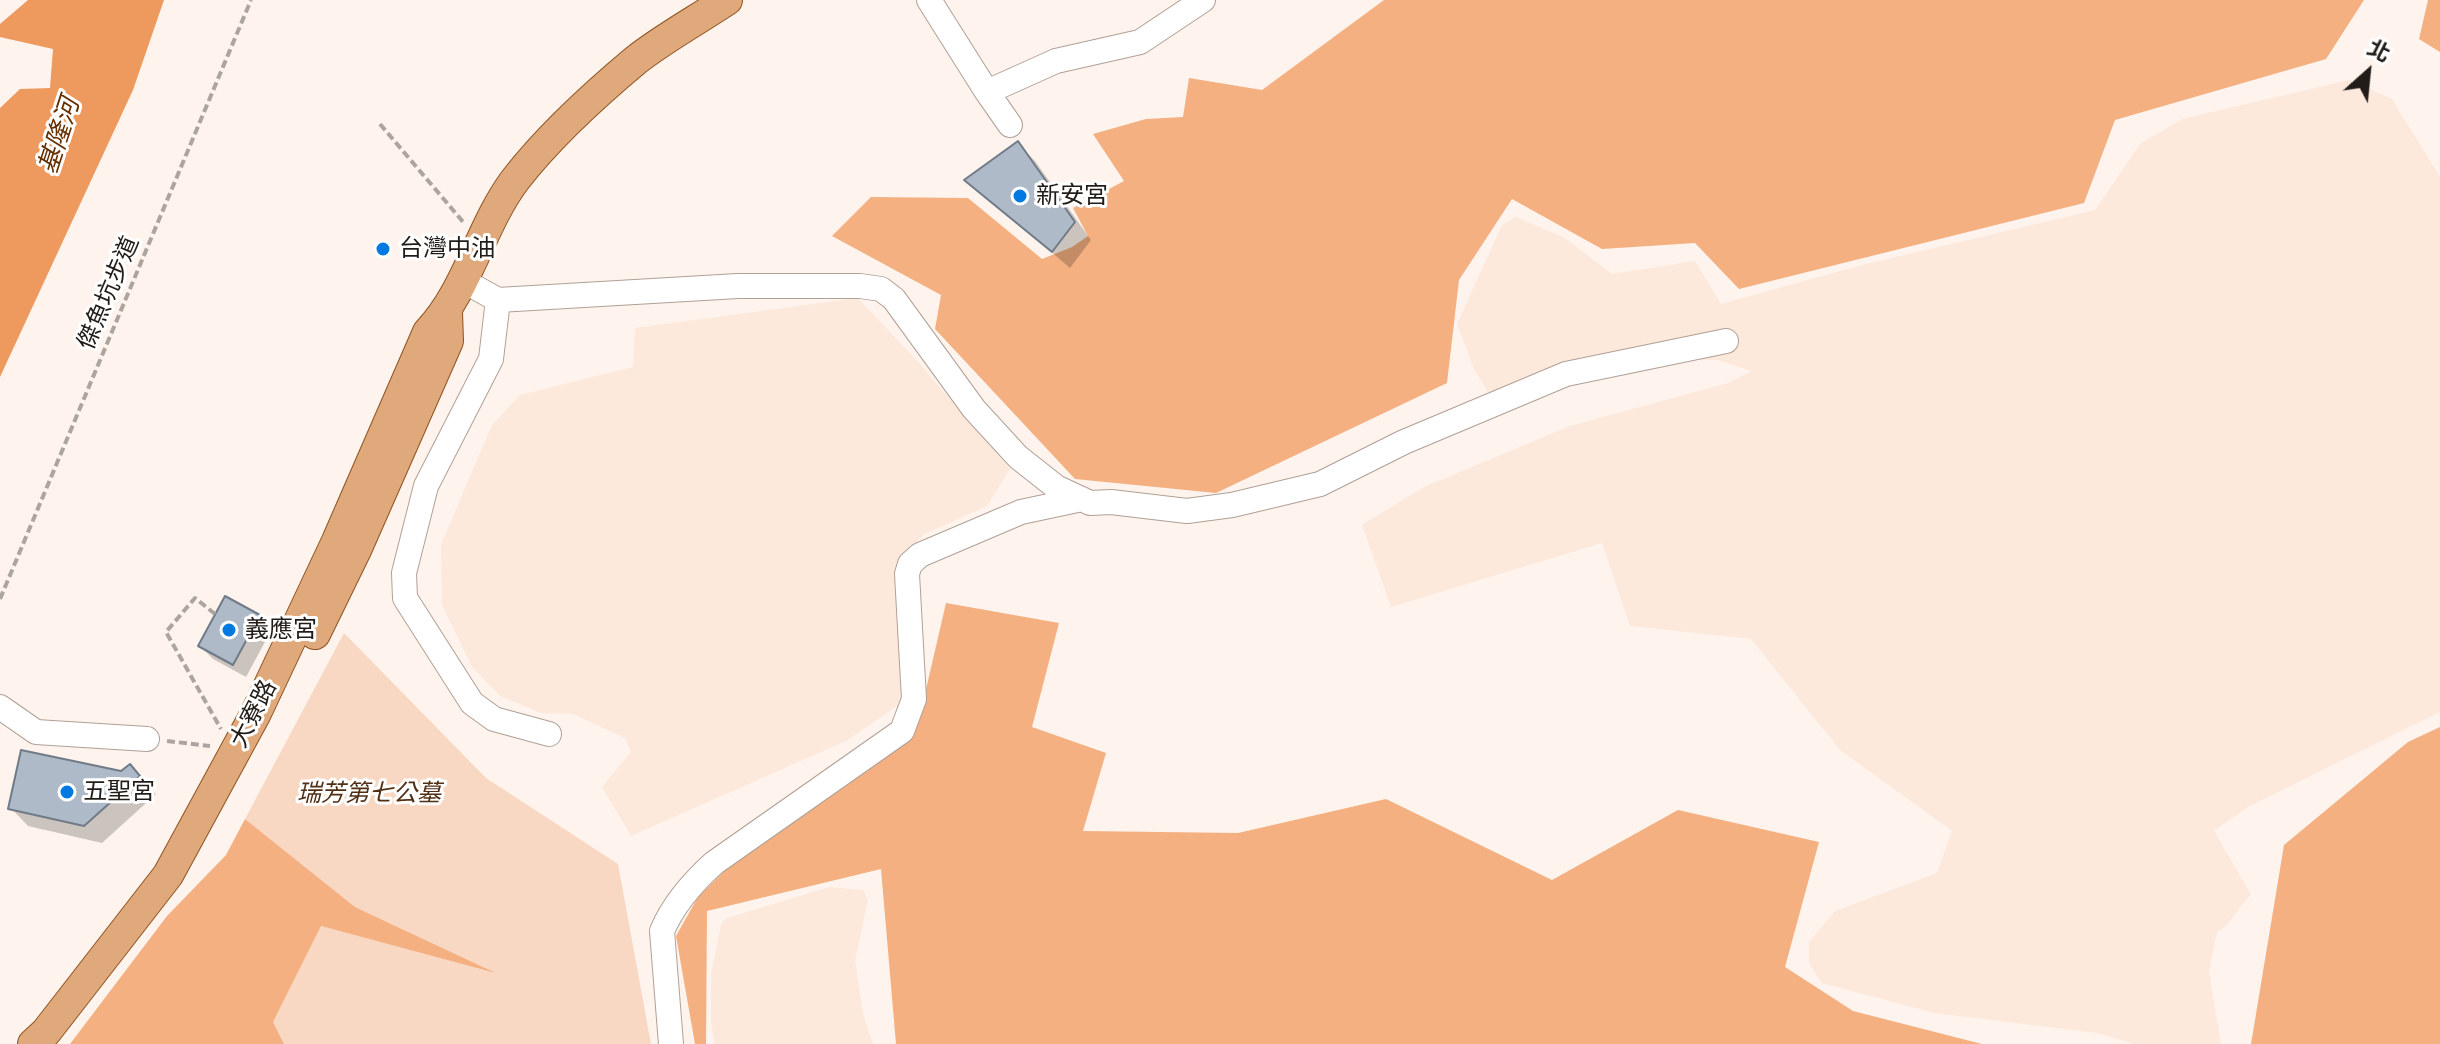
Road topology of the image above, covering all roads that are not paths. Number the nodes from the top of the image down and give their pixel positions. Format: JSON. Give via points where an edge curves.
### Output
{"nodes":[{"id":1,"x":727,"y":0,"type":"edge"},
{"id":2,"x":929,"y":0,"type":"edge"},
{"id":3,"x":1203,"y":0,"type":"edge"},
{"id":4,"x":987,"y":92,"type":"junction"},
{"id":5,"x":1010,"y":125,"type":"dead end"},
{"id":6,"x":470,"y":262,"type":"junction"},
{"id":7,"x":498,"y":300,"type":"junction"},
{"id":8,"x":447,"y":312,"type":"junction"},
{"id":9,"x":1726,"y":341,"type":"dead end"},
{"id":10,"x":1082,"y":499,"type":"junction"},
{"id":11,"x":0,"y":707,"type":"edge"},
{"id":12,"x":549,"y":734,"type":"dead end"},
{"id":13,"x":147,"y":739,"type":"road end"},
{"id":14,"x":33,"y":1044,"type":"edge"},
{"id":15,"x":55,"y":1044,"type":"edge"},
{"id":16,"x":671,"y":1044,"type":"edge"}],
"edges":[{"from":1,"to":6,"type":"main road","name":"大寮路","via":[[638,59],[570,121],[515,181]]},
{"from":2,"to":4,"type":"street"},
{"from":3,"to":4,"type":"street","via":[[1140,42],[1056,61]]},
{"from":4,"to":5,"type":"street"},
{"from":6,"to":7,"type":"street"},
{"from":6,"to":8,"type":"main road","name":"大寮路"},
{"from":7,"to":10,"type":"street","via":[[738,286],[881,289],[1018,457],[1056,487]]},
{"from":7,"to":12,"type":"street","via":[[491,359],[421,502],[404,573],[405,598],[472,703],[494,719]]},
{"from":8,"to":14,"type":"main road","name":"大寮路","via":[[428,332],[256,713],[168,875]]},
{"from":8,"to":15,"type":"main road","name":"大寮路","via":[[448,341],[272,724],[180,890]]},
{"from":9,"to":10,"type":"street","via":[[1566,374],[1404,442],[1320,484],[1247,502],[1187,511]]},
{"from":10,"to":16,"type":"street","via":[[1021,512],[910,564],[914,699],[902,731],[696,879],[662,931]]},
{"from":11,"to":13,"type":"street","via":[[36,732]]}]}
